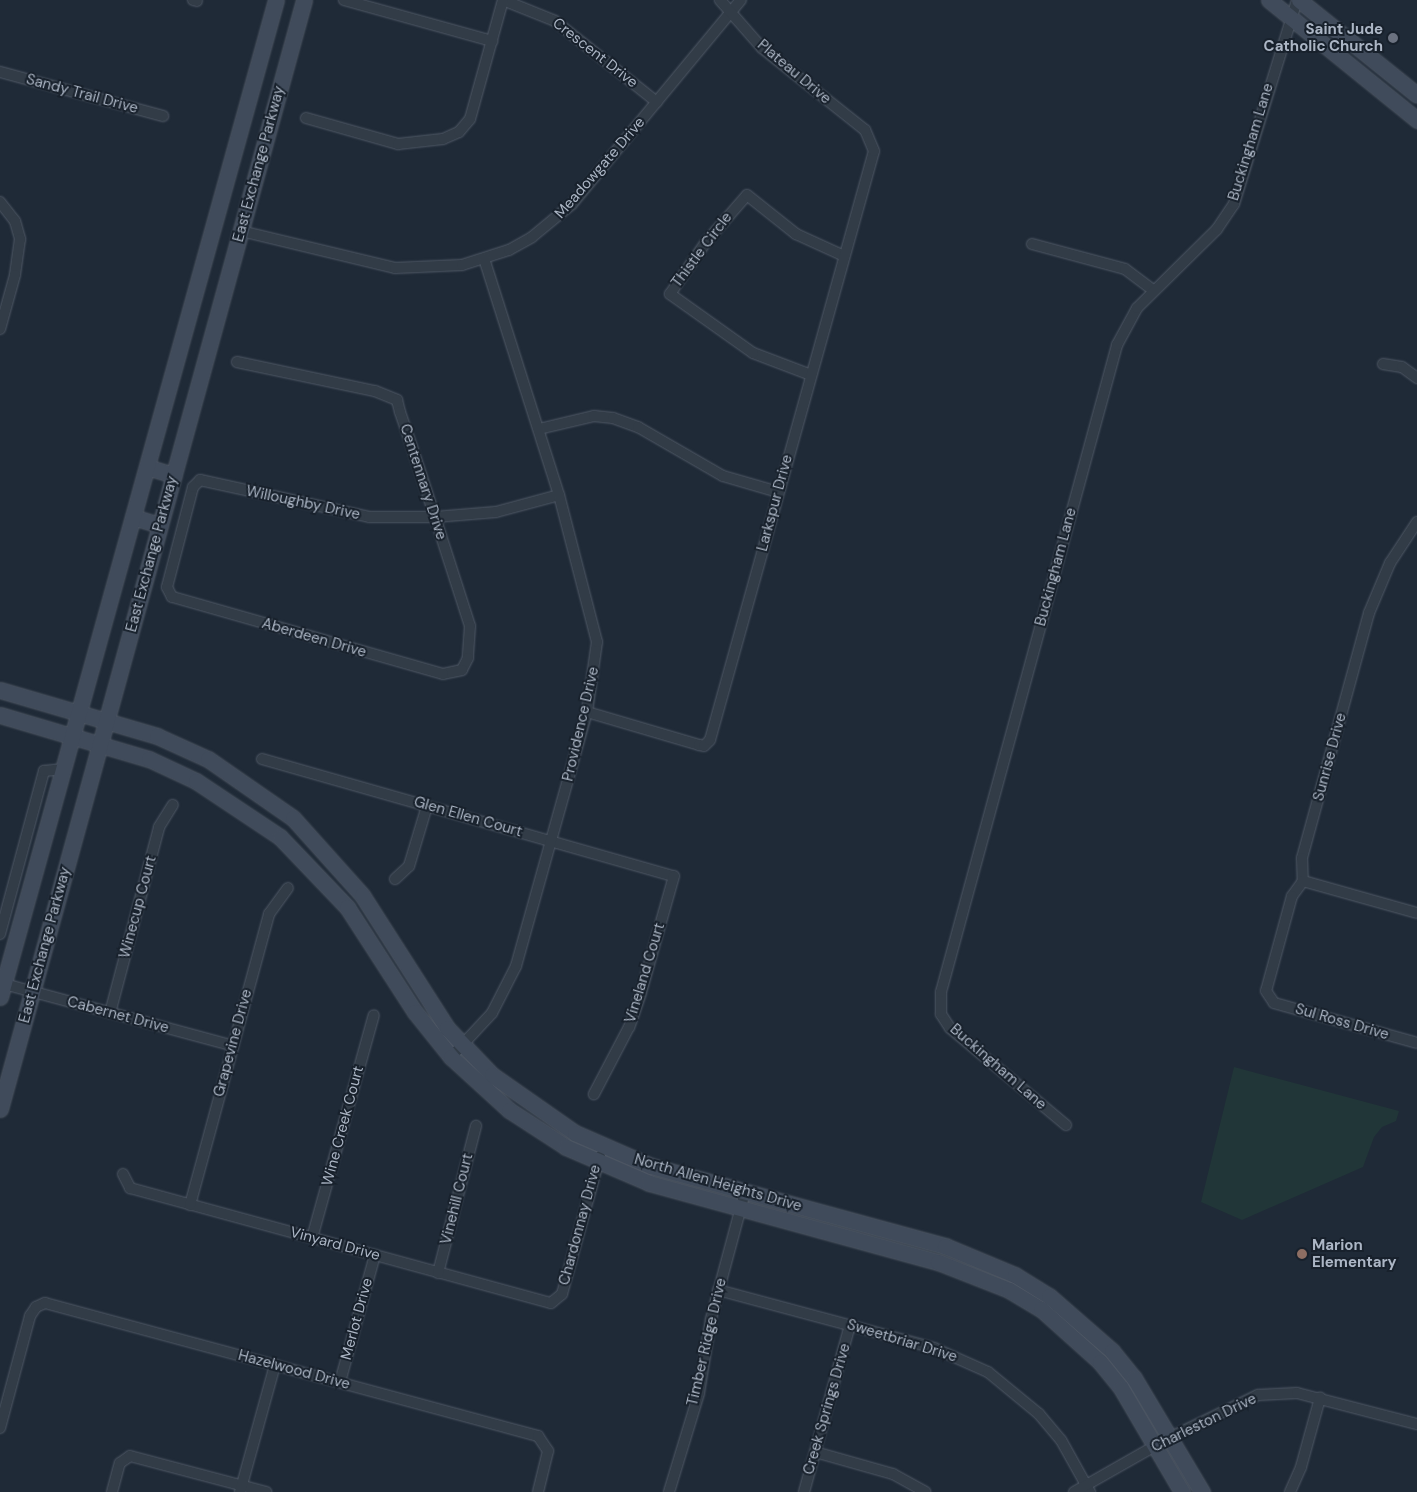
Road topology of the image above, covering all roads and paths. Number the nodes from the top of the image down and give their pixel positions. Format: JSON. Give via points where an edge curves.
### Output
{"nodes":[{"id":1,"x":276,"y":0,"type":"edge"},
{"id":2,"x":304,"y":0,"type":"edge"},
{"id":3,"x":344,"y":0,"type":"edge"},
{"id":4,"x":503,"y":0,"type":"edge"},
{"id":5,"x":720,"y":0,"type":"edge"},
{"id":6,"x":741,"y":0,"type":"edge"},
{"id":7,"x":1269,"y":0,"type":"edge"},
{"id":8,"x":1298,"y":0,"type":"edge"},
{"id":9,"x":731,"y":13,"type":"junction"},
{"id":10,"x":1291,"y":17,"type":"junction"},
{"id":11,"x":492,"y":41,"type":"junction"},
{"id":12,"x":0,"y":72,"type":"edge"},
{"id":13,"x":1417,"y":95,"type":"edge"},
{"id":14,"x":657,"y":102,"type":"junction"},
{"id":15,"x":163,"y":116,"type":"dead end"},
{"id":16,"x":306,"y":118,"type":"dead end"},
{"id":17,"x":1417,"y":120,"type":"edge"},
{"id":18,"x":872,"y":140,"type":"joint"},
{"id":19,"x":0,"y":202,"type":"edge"},
{"id":20,"x":214,"y":224,"type":"junction"},
{"id":21,"x":240,"y":231,"type":"junction"},
{"id":22,"x":1032,"y":244,"type":"dead end"},
{"id":23,"x":844,"y":256,"type":"junction"},
{"id":24,"x":484,"y":259,"type":"junction"},
{"id":25,"x":1153,"y":290,"type":"junction"},
{"id":26,"x":0,"y":329,"type":"edge"},
{"id":27,"x":237,"y":362,"type":"dead end"},
{"id":28,"x":1383,"y":364,"type":"dead end"},
{"id":29,"x":811,"y":375,"type":"junction"},
{"id":30,"x":1417,"y":378,"type":"edge"},
{"id":31,"x":540,"y":429,"type":"junction"},
{"id":32,"x":146,"y":468,"type":"junction"},
{"id":33,"x":174,"y":475,"type":"junction"},
{"id":34,"x":778,"y":492,"type":"junction"},
{"id":35,"x":559,"y":495,"type":"junction"},
{"id":36,"x":133,"y":517,"type":"junction"},
{"id":37,"x":435,"y":517,"type":"junction"},
{"id":38,"x":1417,"y":522,"type":"edge"},
{"id":39,"x":160,"y":525,"type":"junction"},
{"id":40,"x":168,"y":593,"type":"joint"},
{"id":41,"x":462,"y":670,"type":"joint"},
{"id":42,"x":0,"y":690,"type":"edge"},
{"id":43,"x":79,"y":712,"type":"junction"},
{"id":44,"x":587,"y":712,"type":"junction"},
{"id":45,"x":0,"y":715,"type":"edge"},
{"id":46,"x":106,"y":720,"type":"junction"},
{"id":47,"x":73,"y":735,"type":"junction"},
{"id":48,"x":100,"y":744,"type":"junction"},
{"id":49,"x":262,"y":759,"type":"dead end"},
{"id":50,"x":64,"y":769,"type":"junction"},
{"id":51,"x":174,"y":805,"type":"dead end"},
{"id":52,"x":427,"y":806,"type":"junction"},
{"id":53,"x":551,"y":841,"type":"junction"},
{"id":54,"x":674,"y":876,"type":"joint"},
{"id":55,"x":396,"y":879,"type":"dead end"},
{"id":56,"x":1304,"y":881,"type":"junction"},
{"id":57,"x":288,"y":888,"type":"dead end"},
{"id":58,"x":1417,"y":913,"type":"edge"},
{"id":59,"x":0,"y":934,"type":"edge"},
{"id":60,"x":2,"y":990,"type":"edge"},
{"id":61,"x":32,"y":992,"type":"junction"},
{"id":62,"x":110,"y":1013,"type":"junction"},
{"id":63,"x":374,"y":1015,"type":"dead end"},
{"id":64,"x":1417,"y":1043,"type":"edge"},
{"id":65,"x":233,"y":1046,"type":"junction"},
{"id":66,"x":464,"y":1046,"type":"junction"},
{"id":67,"x":451,"y":1057,"type":"junction"},
{"id":68,"x":594,"y":1094,"type":"dead end"},
{"id":69,"x":0,"y":1109,"type":"edge"},
{"id":70,"x":1066,"y":1125,"type":"dead end"},
{"id":71,"x":476,"y":1126,"type":"dead end"},
{"id":72,"x":602,"y":1148,"type":"junction"},
{"id":73,"x":597,"y":1163,"type":"junction"},
{"id":74,"x":123,"y":1174,"type":"dead end"},
{"id":75,"x":745,"y":1192,"type":"junction"},
{"id":76,"x":190,"y":1205,"type":"junction"},
{"id":77,"x":741,"y":1209,"type":"junction"},
{"id":78,"x":312,"y":1238,"type":"junction"},
{"id":79,"x":375,"y":1255,"type":"junction"},
{"id":80,"x":438,"y":1272,"type":"junction"},
{"id":81,"x":718,"y":1290,"type":"junction"},
{"id":82,"x":555,"y":1301,"type":"joint"},
{"id":83,"x":850,"y":1325,"type":"junction"},
{"id":84,"x":276,"y":1365,"type":"junction"},
{"id":85,"x":340,"y":1382,"type":"junction"},
{"id":86,"x":1320,"y":1398,"type":"junction"},
{"id":87,"x":1417,"y":1424,"type":"edge"},
{"id":88,"x":0,"y":1428,"type":"edge"},
{"id":89,"x":1171,"y":1437,"type":"junction"},
{"id":90,"x":1156,"y":1445,"type":"junction"},
{"id":91,"x":815,"y":1452,"type":"junction"},
{"id":92,"x":241,"y":1489,"type":"edge"},
{"id":93,"x":1088,"y":1489,"type":"edge"},
{"id":94,"x":112,"y":1492,"type":"edge"},
{"id":95,"x":266,"y":1492,"type":"edge"},
{"id":96,"x":538,"y":1492,"type":"edge"},
{"id":97,"x":669,"y":1492,"type":"edge"},
{"id":98,"x":804,"y":1492,"type":"edge"},
{"id":99,"x":925,"y":1492,"type":"edge"},
{"id":100,"x":1074,"y":1492,"type":"edge"},
{"id":101,"x":1182,"y":1492,"type":"edge"},
{"id":102,"x":1202,"y":1492,"type":"edge"},
{"id":103,"x":1290,"y":1492,"type":"edge"}],
"edges":[{"from":1,"to":20,"type":"main road","name":"East Exchange Parkway"},
{"from":2,"to":21,"type":"main road","name":"East Exchange Parkway"},
{"from":3,"to":11,"type":"street"},
{"from":4,"to":11,"type":"street"},
{"from":4,"to":14,"type":"street","name":"Crescent Drive","via":[[555,21]]},
{"from":5,"to":9,"type":"street","name":"Plateau Drive"},
{"from":6,"to":9,"type":"street","name":"Meadowgate Drive"},
{"from":7,"to":10,"type":"main road"},
{"from":8,"to":10,"type":"street","name":"Buckingham Lane"},
{"from":8,"to":13,"type":"main road"},
{"from":9,"to":14,"type":"street","name":"Meadowgate Drive"},
{"from":9,"to":18,"type":"street","name":"Plateau Drive","via":[[762,48],[865,130]]},
{"from":10,"to":17,"type":"main road"},
{"from":10,"to":25,"type":"street","name":"Buckingham Lane","via":[[1234,204],[1217,228]]},
{"from":11,"to":16,"type":"street","via":[[467,126],[442,139],[398,144]]},
{"from":12,"to":15,"type":"street","name":"Sandy Trail Drive"},
{"from":14,"to":24,"type":"street","name":"Meadowgate Drive","via":[[566,210],[532,237]]},
{"from":18,"to":23,"type":"street","name":"Larkspur Drive","via":[[874,151]]},
{"from":19,"to":26,"type":"street","via":[[15,221],[20,239],[15,275]]},
{"from":20,"to":21,"type":"main road"},
{"from":20,"to":32,"type":"main road","name":"East Exchange Parkway"},
{"from":21,"to":24,"type":"street","name":"Meadowgate Drive","via":[[395,268],[440,269]]},
{"from":21,"to":33,"type":"main road","name":"East Exchange Parkway"},
{"from":22,"to":25,"type":"street","via":[[1126,269]]},
{"from":23,"to":29,"type":"street","name":"Larkspur Drive"},
{"from":23,"to":29,"type":"street","name":"Thistle Circle","via":[[796,234],[747,195],[706,242],[670,294],[753,353]]},
{"from":24,"to":31,"type":"street","name":"Providence Drive"},
{"from":25,"to":70,"type":"street","name":"Buckingham Lane","via":[[1130,316],[1112,362],[941,992],[942,1014],[950,1028]]},
{"from":27,"to":37,"type":"street","name":"Centennary Drive","via":[[375,391],[397,400]]},
{"from":28,"to":30,"type":"street","via":[[1402,367]]},
{"from":29,"to":34,"type":"street","name":"Larkspur Drive"},
{"from":31,"to":34,"type":"street","via":[[594,416],[613,418],[638,427],[724,476]]},
{"from":31,"to":35,"type":"street","name":"Providence Drive"},
{"from":32,"to":33,"type":"main road"},
{"from":32,"to":36,"type":"main road","name":"East Exchange Parkway"},
{"from":33,"to":39,"type":"main road","name":"East Exchange Parkway"},
{"from":34,"to":44,"type":"street","name":"Larkspur Drive","via":[[710,740],[704,746],[698,745]]},
{"from":35,"to":37,"type":"street","name":"Willoughby Drive","via":[[496,512]]},
{"from":35,"to":44,"type":"street","name":"Providence Drive","via":[[597,642]]},
{"from":36,"to":39,"type":"main road"},
{"from":36,"to":43,"type":"main road","name":"East Exchange Parkway"},
{"from":37,"to":40,"type":"street","name":"Willoughby Drive","via":[[368,517],[301,505],[206,480],[196,482]]},
{"from":37,"to":41,"type":"street","name":"Centennary Drive","via":[[470,626],[468,658]]},
{"from":38,"to":56,"type":"street","name":"Sunrise Drive","via":[[1390,563],[1369,614],[1302,858]]},
{"from":39,"to":46,"type":"main road","name":"East Exchange Parkway"},
{"from":40,"to":41,"type":"street","name":"Aberdeen Drive","via":[[182,600],[443,674]]},
{"from":42,"to":43,"type":"main road","name":"North Allen Heights Drive"},
{"from":43,"to":46,"type":"main road","name":"North Allen Heights Drive"},
{"from":43,"to":47,"type":"main road","name":"East Exchange Parkway"},
{"from":44,"to":53,"type":"street","name":"Providence Drive"},
{"from":45,"to":47,"type":"main road","name":"North Allen Heights Drive"},
{"from":46,"to":48,"type":"main road","name":"East Exchange Parkway"},
{"from":46,"to":66,"type":"main road","name":"North Allen Heights Drive","via":[[157,736],[208,759],[293,818],[362,895],[429,1004]]},
{"from":47,"to":48,"type":"main road","name":"North Allen Heights Drive"},
{"from":47,"to":50,"type":"main road","name":"East Exchange Parkway"},
{"from":48,"to":61,"type":"main road","name":"East Exchange Parkway"},
{"from":48,"to":67,"type":"main road","name":"North Allen Heights Drive","via":[[149,759],[196,781],[280,837],[347,907],[415,1012]]},
{"from":49,"to":52,"type":"street","name":"Glen Ellen Court"},
{"from":50,"to":59,"type":"street","via":[[44,770]]},
{"from":50,"to":60,"type":"main road","name":"East Exchange Parkway"},
{"from":51,"to":62,"type":"street","name":"Winecup Court","via":[[159,827]]},
{"from":52,"to":53,"type":"street","name":"Glen Ellen Court"},
{"from":52,"to":55,"type":"street","via":[[409,866]]},
{"from":53,"to":54,"type":"street","name":"Glen Ellen Court"},
{"from":53,"to":66,"type":"street","name":"Providence Drive","via":[[507,986],[492,1013]]},
{"from":54,"to":68,"type":"street","name":"Vineland Court","via":[[642,993],[629,1027]]},
{"from":56,"to":58,"type":"street"},
{"from":56,"to":64,"type":"street","name":"Sul Ross Drive","via":[[1292,896],[1266,991],[1268,998]]},
{"from":57,"to":65,"type":"street","name":"Grapevine Drive","via":[[269,914]]},
{"from":60,"to":61,"type":"street","name":"Cabernet Drive"},
{"from":61,"to":62,"type":"street","name":"Cabernet Drive"},
{"from":61,"to":69,"type":"main road","name":"East Exchange Parkway"},
{"from":62,"to":65,"type":"street","name":"Cabernet Drive"},
{"from":63,"to":78,"type":"street","name":"Wine Creek Court"},
{"from":65,"to":76,"type":"street","name":"Grapevine Drive"},
{"from":66,"to":67,"type":"street","name":"Providence Drive"},
{"from":66,"to":72,"type":"main road","name":"North Allen Heights Drive","via":[[520,1096]]},
{"from":67,"to":73,"type":"main road","name":"North Allen Heights Drive","via":[[509,1110]]},
{"from":71,"to":80,"type":"street","name":"Vinehill Court"},
{"from":72,"to":73,"type":"street","name":"Chardonnay Drive"},
{"from":72,"to":75,"type":"main road","name":"North Allen Heights Drive","via":[[650,1166]]},
{"from":73,"to":77,"type":"main road","name":"North Allen Heights Drive","via":[[649,1183]]},
{"from":73,"to":82,"type":"street","name":"Chardonnay Drive","via":[[562,1294]]},
{"from":74,"to":76,"type":"street","name":"Vinyard Drive","via":[[130,1188]]},
{"from":75,"to":77,"type":"street","name":"Timber Ridge Drive"},
{"from":75,"to":89,"type":"main road","name":"North Allen Heights Drive","via":[[945,1246],[1015,1275],[1080,1320],[1112,1351]]},
{"from":76,"to":78,"type":"street","name":"Vinyard Drive"},
{"from":77,"to":81,"type":"street","name":"Timber Ridge Drive"},
{"from":77,"to":90,"type":"main road","name":"North Allen Heights Drive","via":[[938,1262],[1009,1290],[1070,1332],[1100,1362]]},
{"from":78,"to":79,"type":"street","name":"Vinyard Drive"},
{"from":79,"to":80,"type":"street","name":"Vinyard Drive"},
{"from":79,"to":85,"type":"street","name":"Merlot Drive"},
{"from":80,"to":82,"type":"street","name":"Vinyard Drive","via":[[546,1303]]},
{"from":81,"to":83,"type":"street","name":"Sweetbriar Drive"},
{"from":81,"to":97,"type":"street","name":"Timber Ridge Drive","via":[[699,1393]]},
{"from":83,"to":91,"type":"street","name":"Creek Springs Drive"},
{"from":83,"to":93,"type":"street","name":"Sweetbriar Drive","via":[[934,1348],[988,1372],[1039,1414],[1061,1440]]},
{"from":84,"to":85,"type":"street","name":"Hazelwood Drive"},
{"from":84,"to":88,"type":"street","name":"Hazelwood Drive","via":[[50,1304],[38,1305],[30,1316]]},
{"from":84,"to":92,"type":"street"},
{"from":85,"to":96,"type":"street","name":"Hazelwood Drive","via":[[538,1436],[546,1445],[547,1457]]},
{"from":86,"to":87,"type":"street","name":"Charleston Drive"},
{"from":86,"to":89,"type":"street","name":"Charleston Drive","via":[[1296,1392],[1258,1395]]},
{"from":86,"to":103,"type":"street","via":[[1301,1467]]},
{"from":89,"to":90,"type":"street","name":"Charleston Drive"},
{"from":89,"to":102,"type":"main road","name":"North Allen Heights Drive"},
{"from":90,"to":93,"type":"street","name":"Charleston Drive"},
{"from":90,"to":101,"type":"main road","name":"North Allen Heights Drive"},
{"from":91,"to":98,"type":"street","name":"Creek Springs Drive"},
{"from":91,"to":99,"type":"street","via":[[892,1474]]},
{"from":92,"to":94,"type":"street","via":[[134,1456],[124,1458]]},
{"from":92,"to":95,"type":"street"},
{"from":93,"to":100,"type":"street","name":"Charleston Drive"}]}
